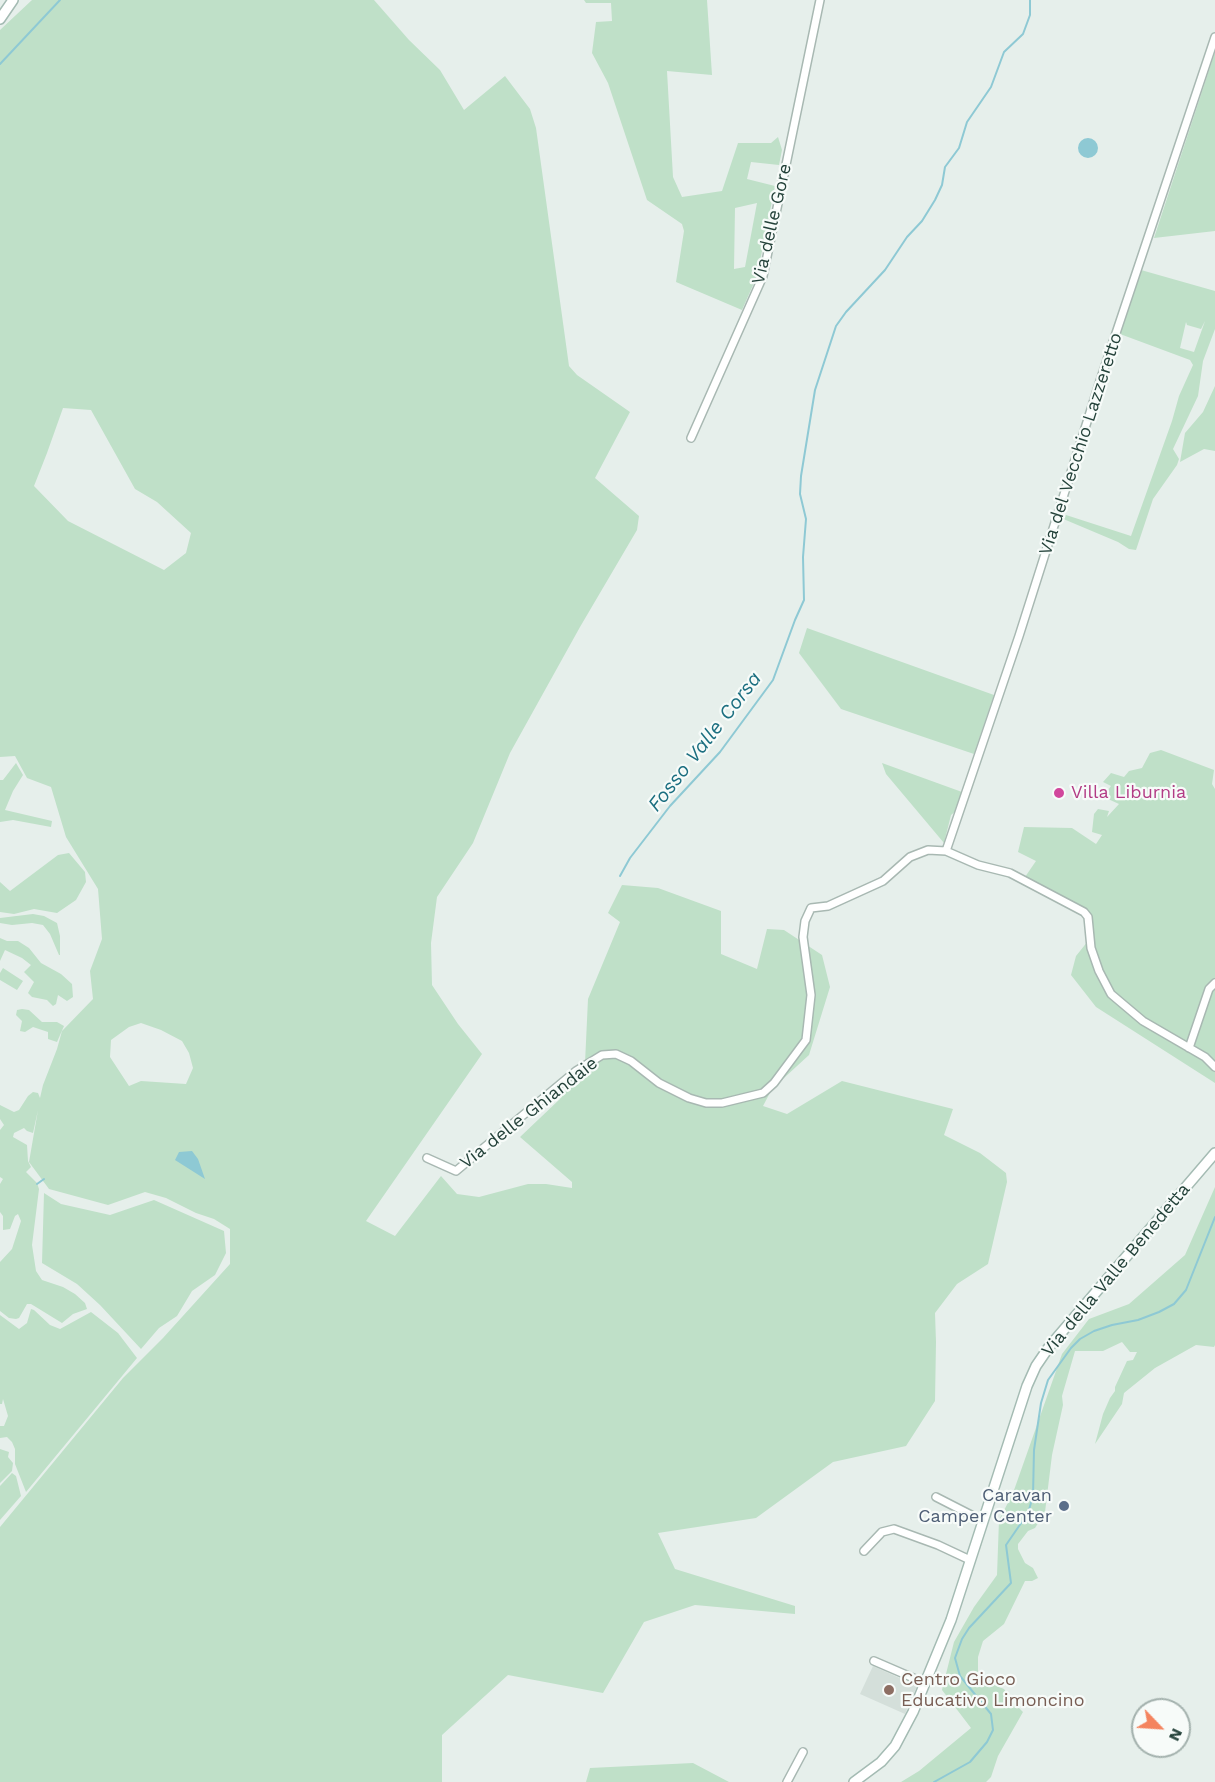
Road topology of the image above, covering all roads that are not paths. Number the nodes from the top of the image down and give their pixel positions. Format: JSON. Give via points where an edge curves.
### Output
{"nodes":[{"id":1,"x":13,"y":0,"type":"edge"},
{"id":2,"x":820,"y":0,"type":"edge"},
{"id":3,"x":0,"y":18,"type":"edge"},
{"id":4,"x":1215,"y":37,"type":"edge"},
{"id":5,"x":691,"y":438,"type":"dead end"},
{"id":6,"x":946,"y":851,"type":"junction"},
{"id":7,"x":1215,"y":983,"type":"edge"},
{"id":8,"x":1189,"y":1048,"type":"junction"},
{"id":9,"x":1215,"y":1067,"type":"edge"},
{"id":10,"x":1215,"y":1153,"type":"edge"},
{"id":11,"x":427,"y":1158,"type":"dead end"},
{"id":12,"x":936,"y":1497,"type":"dead end"},
{"id":13,"x":983,"y":1521,"type":"junction"},
{"id":14,"x":864,"y":1551,"type":"dead end"},
{"id":15,"x":970,"y":1560,"type":"junction"},
{"id":16,"x":874,"y":1661,"type":"dead end"},
{"id":17,"x":925,"y":1683,"type":"junction"},
{"id":18,"x":803,"y":1752,"type":"dead end"},
{"id":19,"x":787,"y":1782,"type":"edge"},
{"id":20,"x":854,"y":1782,"type":"edge"}],
"edges":[{"from":1,"to":3,"type":"main road"},
{"from":2,"to":5,"type":"street","name":"Via delle Gore","via":[[763,276]]},
{"from":4,"to":6,"type":"street","name":"Via del Vecchio Lazzeretto"},
{"from":6,"to":8,"type":"street","via":[[978,866],[1010,873],[1084,912],[1091,948],[1111,994],[1143,1021]]},
{"from":6,"to":11,"type":"street","name":"Via delle Ghiandaie","via":[[928,850],[910,857],[883,881],[828,906],[812,909],[803,937],[811,995],[806,1040],[763,1093],[706,1103],[659,1083],[616,1054],[602,1055],[576,1071],[456,1171]]},
{"from":7,"to":8,"type":"street","via":[[1209,989]]},
{"from":8,"to":9,"type":"street"},
{"from":10,"to":13,"type":"main road","name":"Via della Valle Benedetta","via":[[1048,1347],[1036,1366]]},
{"from":12,"to":13,"type":"street"},
{"from":13,"to":15,"type":"main road","name":"Via della Valle Benedetta"},
{"from":14,"to":15,"type":"street","via":[[882,1532],[894,1529]]},
{"from":15,"to":17,"type":"main road","name":"Via della Valle Benedetta"},
{"from":16,"to":17,"type":"street"},
{"from":17,"to":20,"type":"main road","name":"Via della Valle Benedetta","via":[[895,1746]]},
{"from":18,"to":19,"type":"street"}]}
